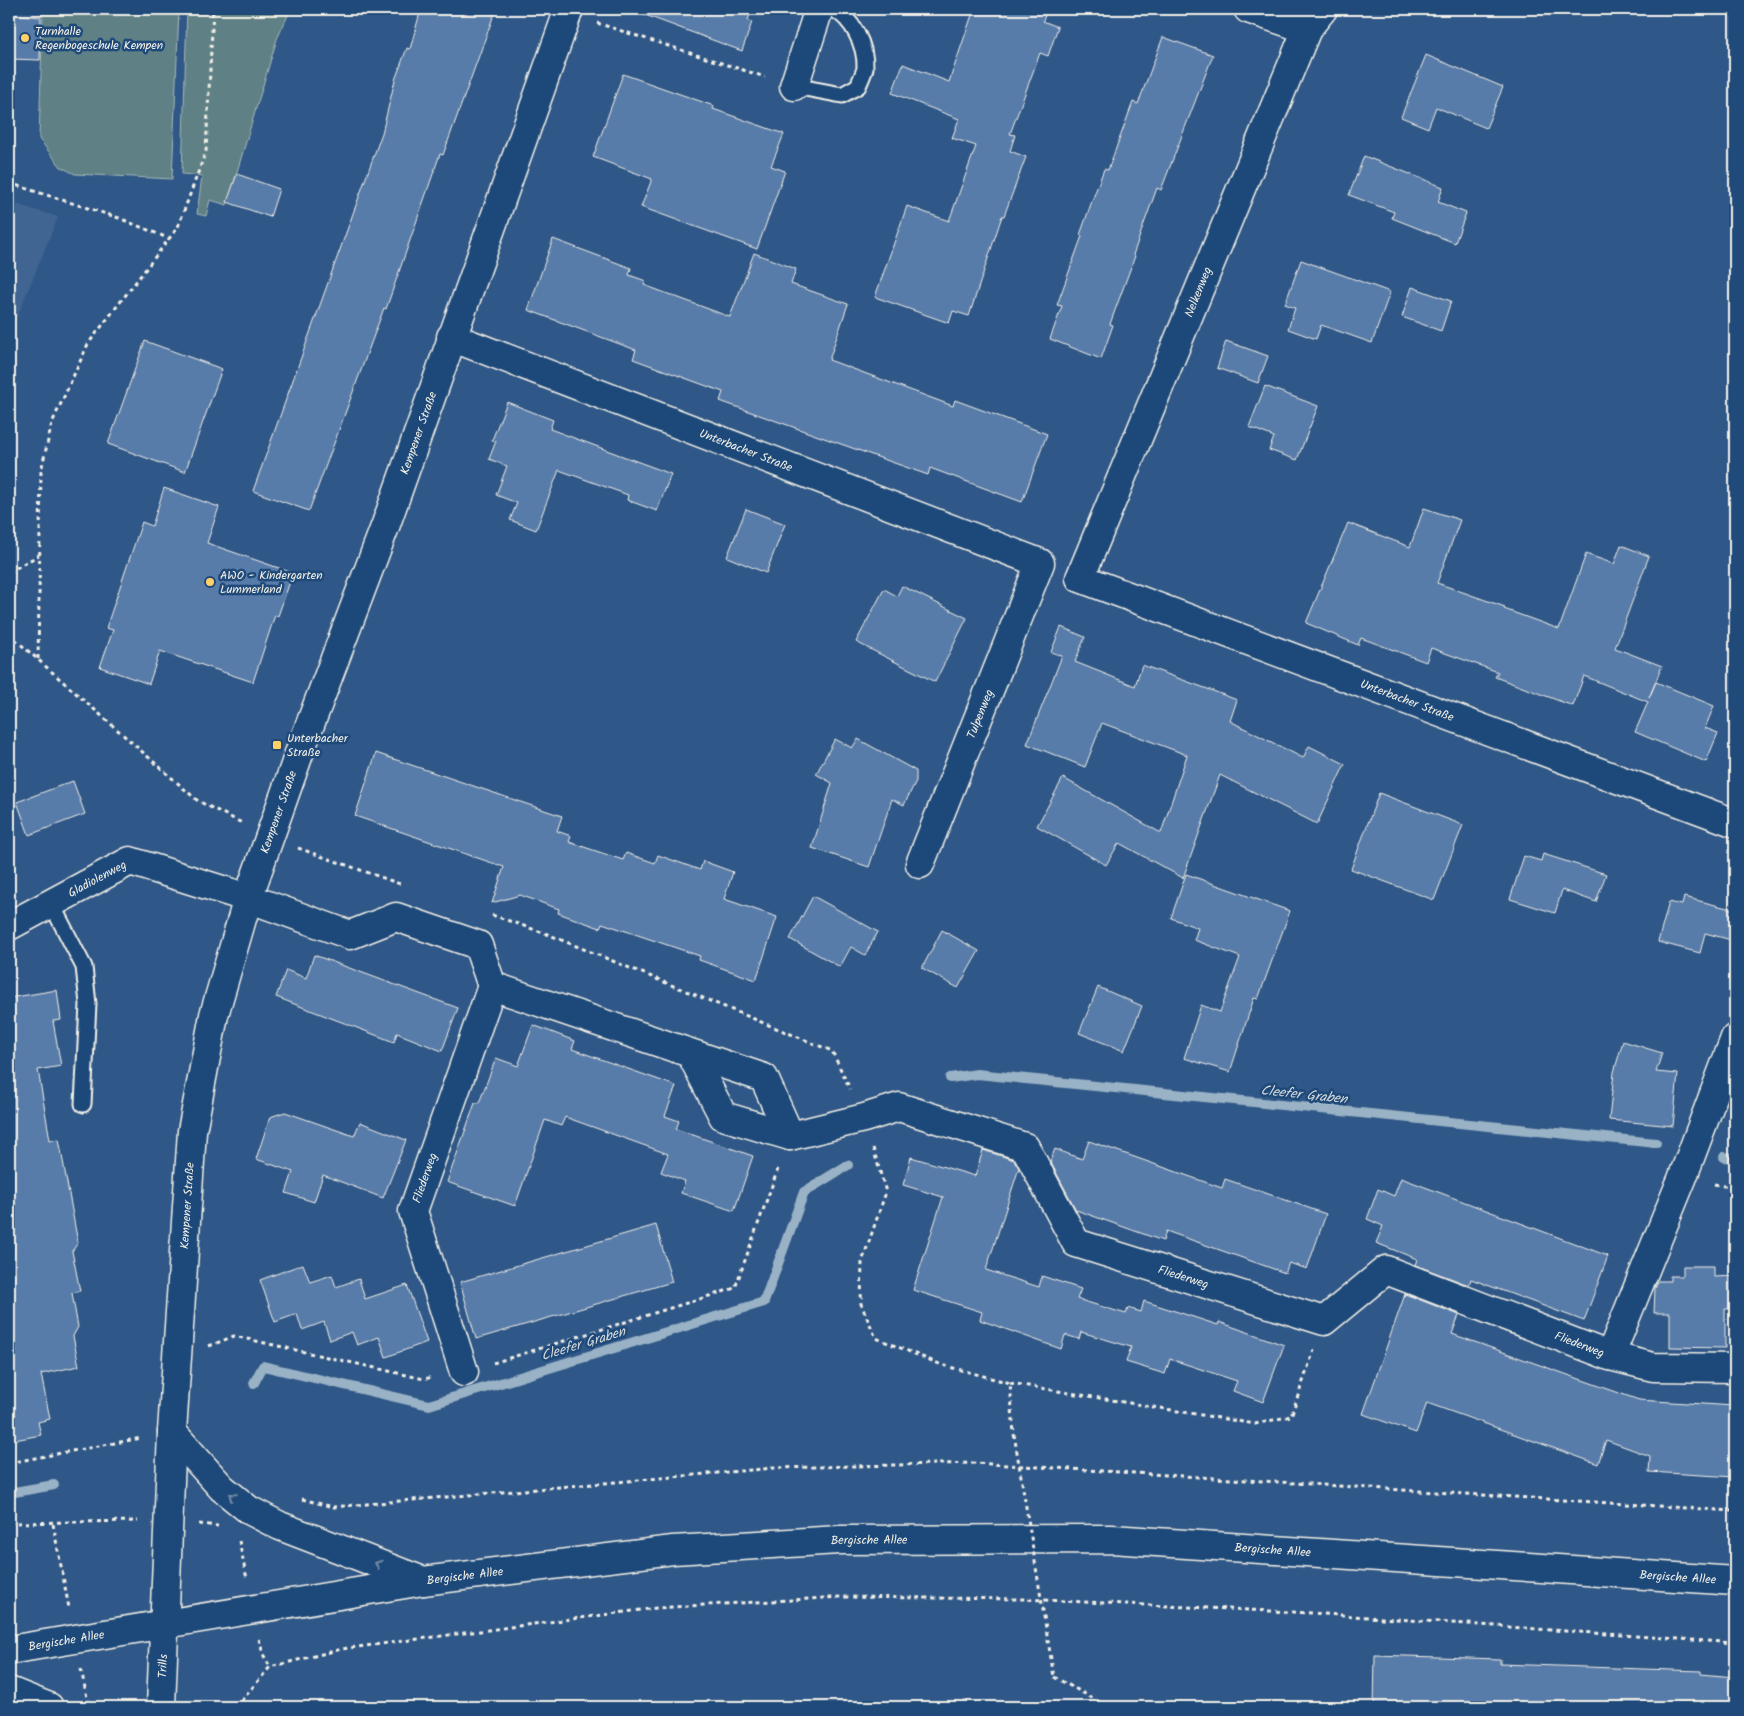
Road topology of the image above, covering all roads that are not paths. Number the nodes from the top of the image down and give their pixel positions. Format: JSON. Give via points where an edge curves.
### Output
{"nodes":[{"id":1,"x":819,"y":9,"type":"edge"},
{"id":2,"x":833,"y":9,"type":"edge"},
{"id":3,"x":1248,"y":9,"type":"edge"},
{"id":4,"x":568,"y":11,"type":"edge"},
{"id":5,"x":1315,"y":19,"type":"edge"},
{"id":6,"x":794,"y":86,"type":"joint"},
{"id":7,"x":451,"y":337,"type":"junction"},
{"id":8,"x":1040,"y":563,"type":"joint"},
{"id":9,"x":1080,"y":578,"type":"joint"},
{"id":10,"x":1735,"y":823,"type":"edge"},
{"id":11,"x":920,"y":864,"type":"dead end"},
{"id":12,"x":248,"y":898,"type":"junction"},
{"id":13,"x":51,"y":903,"type":"junction"},
{"id":14,"x":9,"y":926,"type":"edge"},
{"id":15,"x":492,"y":986,"type":"junction"},
{"id":16,"x":1735,"y":1038,"type":"edge"},
{"id":17,"x":692,"y":1054,"type":"junction"},
{"id":18,"x":83,"y":1104,"type":"dead end"},
{"id":19,"x":790,"y":1136,"type":"junction"},
{"id":20,"x":1610,"y":1356,"type":"junction"},
{"id":21,"x":1735,"y":1368,"type":"edge"},
{"id":22,"x":464,"y":1372,"type":"road end"},
{"id":23,"x":172,"y":1432,"type":"junction"},
{"id":24,"x":1735,"y":1581,"type":"edge"},
{"id":25,"x":423,"y":1582,"type":"junction"},
{"id":26,"x":164,"y":1624,"type":"junction"},
{"id":27,"x":9,"y":1650,"type":"edge"},
{"id":28,"x":9,"y":1691,"type":"edge"},
{"id":29,"x":50,"y":1707,"type":"edge"},
{"id":30,"x":161,"y":1707,"type":"edge"}],
"edges":[{"from":1,"to":6,"type":"street"},
{"from":2,"to":6,"type":"lane","via":[[844,14],[859,36],[865,68],[858,86],[842,95]]},
{"from":3,"to":5,"type":"street"},
{"from":4,"to":7,"type":"street","name":"Kempener Straße"},
{"from":5,"to":9,"type":"street","name":"Nelkenweg"},
{"from":7,"to":8,"type":"street","name":"Unterbacher Straße"},
{"from":7,"to":12,"type":"street","name":"Kempener Straße","via":[[386,524]]},
{"from":8,"to":11,"type":"street","name":"Tulpenweg"},
{"from":9,"to":10,"type":"street","name":"Unterbacher Straße"},
{"from":12,"to":13,"type":"street","name":"Gladiolenweg","via":[[130,860]]},
{"from":12,"to":15,"type":"street","via":[[350,935],[396,917],[478,945]]},
{"from":12,"to":23,"type":"street","name":"Kempener Straße","via":[[214,1015],[192,1131]]},
{"from":13,"to":14,"type":"street","name":"Gladiolenweg"},
{"from":13,"to":18,"type":"lane","via":[[84,966],[88,1004]]},
{"from":15,"to":17,"type":"street"},
{"from":15,"to":22,"type":"street","name":"Fliederweg","via":[[413,1211]]},
{"from":16,"to":20,"type":"street","name":"Fliederweg"},
{"from":17,"to":19,"type":"street","via":[[723,1116]]},
{"from":17,"to":19,"type":"street","via":[[764,1078]]},
{"from":19,"to":20,"type":"street","name":"Fliederweg","via":[[899,1107],[1025,1147],[1076,1243],[1324,1321],[1386,1270]]},
{"from":20,"to":21,"type":"street","name":"Fliederweg","via":[[1653,1367]]},
{"from":25,"to":23,"type":"street","one_way":true,"via":[[280,1526],[249,1510],[222,1488]]},
{"from":23,"to":26,"type":"street","name":"Kempener Straße"},
{"from":24,"to":25,"type":"street","name":"Bergische Allee","via":[[1103,1539],[839,1540],[683,1550]]},
{"from":25,"to":26,"type":"street","name":"Bergische Allee"},
{"from":26,"to":27,"type":"street","name":"Bergische Allee"},
{"from":26,"to":30,"type":"street","name":"Trills"},
{"from":28,"to":29,"type":"street"}]}
